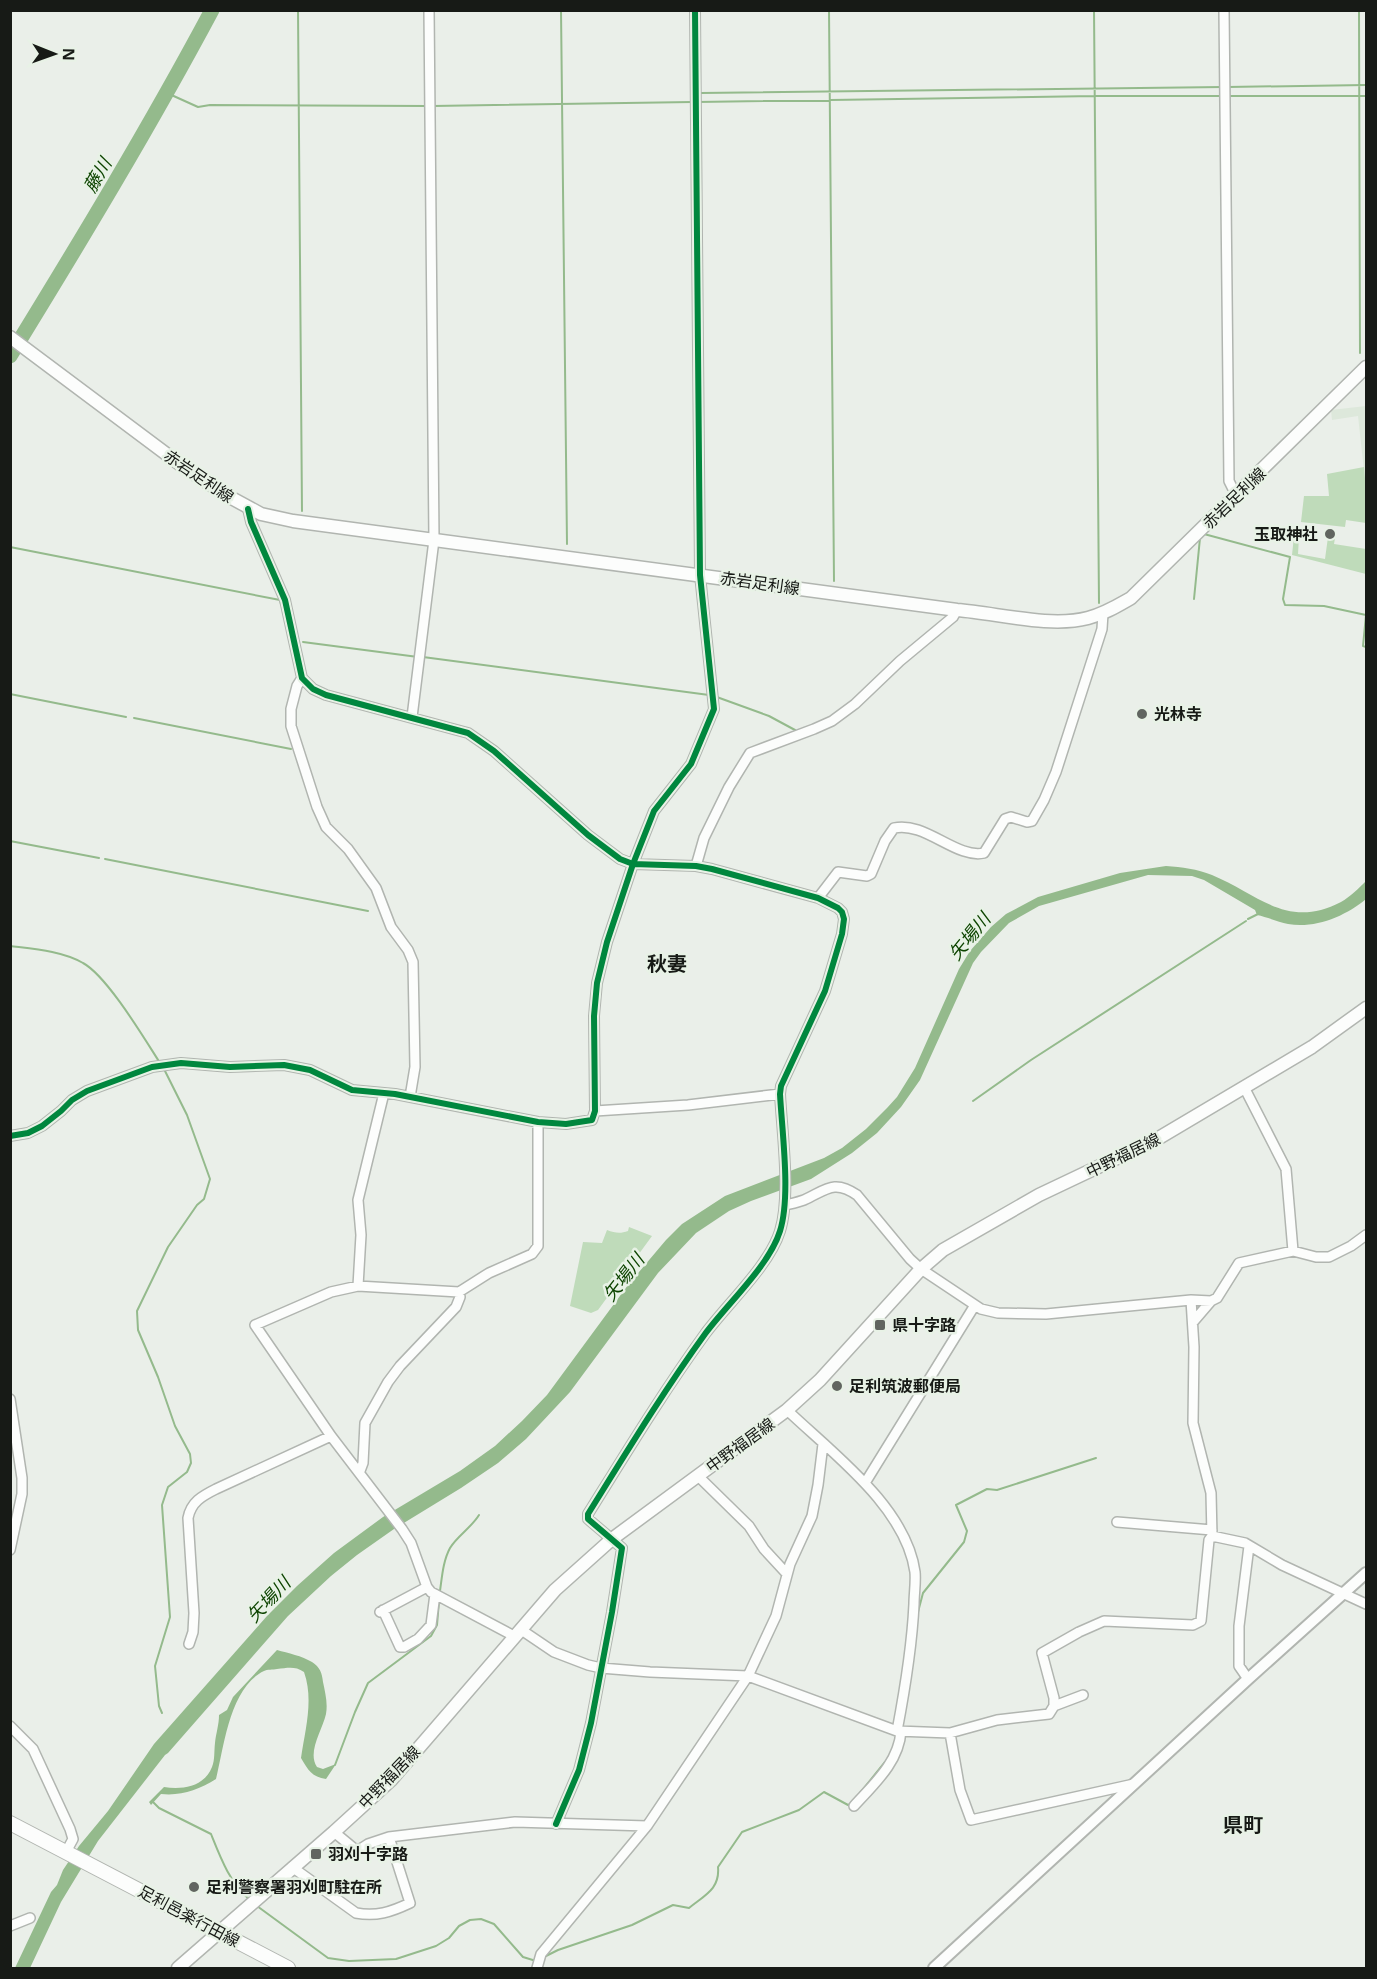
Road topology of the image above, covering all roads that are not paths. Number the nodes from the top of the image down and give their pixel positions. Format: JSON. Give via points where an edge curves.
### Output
{"nodes":[{"id":1,"x":429,"y":10,"type":"edge"},
{"id":2,"x":695,"y":10,"type":"edge"},
{"id":3,"x":1224,"y":10,"type":"edge"},
{"id":4,"x":10,"y":337,"type":"edge"},
{"id":5,"x":1366,"y":367,"type":"edge"},
{"id":6,"x":1238,"y":494,"type":"junction"},
{"id":7,"x":248,"y":509,"type":"junction"},
{"id":8,"x":434,"y":540,"type":"junction"},
{"id":9,"x":700,"y":575,"type":"junction"},
{"id":10,"x":957,"y":610,"type":"junction"},
{"id":11,"x":1103,"y":613,"type":"junction"},
{"id":12,"x":303,"y":678,"type":"junction"},
{"id":13,"x":411,"y":717,"type":"junction"},
{"id":14,"x":633,"y":864,"type":"junction"},
{"id":15,"x":696,"y":866,"type":"junction"},
{"id":16,"x":818,"y":898,"type":"junction"},
{"id":17,"x":1366,"y":1008,"type":"edge"},
{"id":18,"x":1245,"y":1087,"type":"junction"},
{"id":19,"x":384,"y":1093,"type":"junction"},
{"id":20,"x":780,"y":1094,"type":"junction"},
{"id":21,"x":410,"y":1097,"type":"junction"},
{"id":22,"x":595,"y":1111,"type":"junction"},
{"id":23,"x":538,"y":1122,"type":"junction"},
{"id":24,"x":10,"y":1136,"type":"edge"},
{"id":25,"x":785,"y":1205,"type":"junction"},
{"id":26,"x":1366,"y":1235,"type":"edge"},
{"id":27,"x":1293,"y":1251,"type":"junction"},
{"id":28,"x":921,"y":1269,"type":"junction"},
{"id":29,"x":358,"y":1286,"type":"junction"},
{"id":30,"x":459,"y":1292,"type":"junction"},
{"id":31,"x":1191,"y":1300,"type":"junction"},
{"id":32,"x":1211,"y":1301,"type":"junction"},
{"id":33,"x":975,"y":1305,"type":"junction"},
{"id":34,"x":1193,"y":1322,"type":"junction"},
{"id":35,"x":10,"y":1399,"type":"edge"},
{"id":36,"x":787,"y":1410,"type":"junction"},
{"id":37,"x":331,"y":1436,"type":"junction"},
{"id":38,"x":823,"y":1444,"type":"junction"},
{"id":39,"x":360,"y":1471,"type":"junction"},
{"id":40,"x":698,"y":1476,"type":"junction"},
{"id":41,"x":865,"y":1483,"type":"junction"},
{"id":42,"x":1117,"y":1522,"type":"dead end"},
{"id":43,"x":1212,"y":1533,"type":"junction"},
{"id":44,"x":612,"y":1539,"type":"junction"},
{"id":45,"x":1249,"y":1546,"type":"junction"},
{"id":46,"x":10,"y":1550,"type":"edge"},
{"id":47,"x":1366,"y":1573,"type":"edge"},
{"id":48,"x":787,"y":1574,"type":"junction"},
{"id":49,"x":431,"y":1591,"type":"junction"},
{"id":50,"x":1345,"y":1594,"type":"junction"},
{"id":51,"x":1366,"y":1604,"type":"edge"},
{"id":52,"x":517,"y":1633,"type":"junction"},
{"id":53,"x":189,"y":1644,"type":"dead end"},
{"id":54,"x":601,"y":1668,"type":"junction"},
{"id":55,"x":748,"y":1676,"type":"junction"},
{"id":56,"x":1248,"y":1679,"type":"junction"},
{"id":57,"x":1083,"y":1695,"type":"dead end"},
{"id":58,"x":1054,"y":1706,"type":"junction"},
{"id":59,"x":10,"y":1726,"type":"edge"},
{"id":60,"x":899,"y":1731,"type":"junction"},
{"id":61,"x":950,"y":1733,"type":"junction"},
{"id":62,"x":1134,"y":1784,"type":"junction"},
{"id":63,"x":854,"y":1806,"type":"dead end"},
{"id":64,"x":10,"y":1823,"type":"edge"},
{"id":65,"x":556,"y":1824,"type":"junction"},
{"id":66,"x":647,"y":1826,"type":"junction"},
{"id":67,"x":334,"y":1832,"type":"junction"},
{"id":68,"x":389,"y":1837,"type":"junction"},
{"id":69,"x":68,"y":1853,"type":"junction"},
{"id":70,"x":292,"y":1867,"type":"junction"},
{"id":71,"x":30,"y":1918,"type":"dead end"},
{"id":72,"x":10,"y":1926,"type":"edge"},
{"id":73,"x":220,"y":1932,"type":"junction"},
{"id":74,"x":178,"y":1968,"type":"edge"},
{"id":75,"x":288,"y":1968,"type":"edge"},
{"id":76,"x":537,"y":1968,"type":"edge"},
{"id":77,"x":934,"y":1968,"type":"edge"}],
"edges":[{"from":1,"to":8,"type":"street"},
{"from":2,"to":9,"type":"street"},
{"from":3,"to":6,"type":"street","via":[[1229,481]]},
{"from":4,"to":7,"type":"main road","name":"赤岩足利線"},
{"from":5,"to":6,"type":"main road","name":"赤岩足利線"},
{"from":6,"to":11,"type":"main road","name":"赤岩足利線","via":[[1131,598]]},
{"from":7,"to":8,"type":"main road","name":"赤岩足利線","via":[[293,521]]},
{"from":7,"to":12,"type":"street","via":[[285,600]]},
{"from":8,"to":9,"type":"main road","name":"赤岩足利線"},
{"from":8,"to":13,"type":"street"},
{"from":9,"to":10,"type":"main road","name":"赤岩足利線"},
{"from":9,"to":14,"type":"street","via":[[714,710],[692,764],[654,811]]},
{"from":10,"to":11,"type":"main road","name":"赤岩足利線","via":[[1057,621]]},
{"from":10,"to":15,"type":"street","via":[[832,721],[750,753],[704,838]]},
{"from":11,"to":16,"type":"street","via":[[1102,629],[1056,772],[1032,820],[1005,819],[984,853],[978,854],[933,836],[894,828],[871,874],[838,872]]},
{"from":12,"to":13,"type":"street","via":[[326,695]]},
{"from":12,"to":21,"type":"street","via":[[291,709],[291,726],[317,807],[326,827],[348,849],[376,888],[390,927],[413,962],[415,1067]]},
{"from":13,"to":14,"type":"street","via":[[478,739],[588,835]]},
{"from":14,"to":15,"type":"street"},
{"from":14,"to":22,"type":"street","via":[[597,983]]},
{"from":15,"to":16,"type":"street"},
{"from":16,"to":20,"type":"street","via":[[842,912],[842,934],[825,991]]},
{"from":17,"to":18,"type":"main road","name":"中野福居線","via":[[1312,1047]]},
{"from":18,"to":27,"type":"street","via":[[1286,1168]]},
{"from":18,"to":28,"type":"main road","name":"中野福居線","via":[[1157,1139],[974,1231]]},
{"from":19,"to":21,"type":"street"},
{"from":19,"to":24,"type":"street","via":[[352,1090],[310,1070],[284,1065],[168,1064],[87,1091],[42,1126]]},
{"from":19,"to":29,"type":"street","via":[[358,1200]]},
{"from":20,"to":22,"type":"street"},
{"from":20,"to":25,"type":"street"},
{"from":21,"to":23,"type":"street"},
{"from":22,"to":23,"type":"street","via":[[592,1120],[585,1122]]},
{"from":23,"to":30,"type":"street","via":[[537,1249]]},
{"from":25,"to":28,"type":"street","via":[[832,1186],[847,1188],[858,1195]]},
{"from":25,"to":44,"type":"street","via":[[781,1230],[771,1251],[683,1365],[588,1514],[588,1519]]},
{"from":26,"to":27,"type":"street","via":[[1329,1257]]},
{"from":27,"to":32,"type":"street","via":[[1239,1263],[1217,1298]]},
{"from":28,"to":33,"type":"street"},
{"from":28,"to":36,"type":"main road","name":"中野福居線","via":[[820,1380]]},
{"from":29,"to":30,"type":"street"},
{"from":29,"to":37,"type":"street","via":[[331,1292],[255,1325]]},
{"from":30,"to":39,"type":"street","via":[[456,1307],[400,1366],[365,1423]]},
{"from":31,"to":32,"type":"street"},
{"from":31,"to":33,"type":"street","via":[[1046,1314],[998,1313]]},
{"from":31,"to":34,"type":"street"},
{"from":32,"to":34,"type":"street"},
{"from":33,"to":41,"type":"street"},
{"from":34,"to":43,"type":"street","via":[[1193,1424],[1211,1493]]},
{"from":35,"to":46,"type":"street","via":[[22,1478]]},
{"from":36,"to":38,"type":"street"},
{"from":36,"to":40,"type":"main road","name":"中野福居線"},
{"from":37,"to":39,"type":"street"},
{"from":37,"to":53,"type":"street","via":[[204,1495],[192,1506],[188,1518],[194,1613]]},
{"from":38,"to":41,"type":"street"},
{"from":38,"to":48,"type":"street","via":[[812,1516]]},
{"from":39,"to":49,"type":"street","via":[[411,1543]]},
{"from":40,"to":44,"type":"main road","name":"中野福居線"},
{"from":40,"to":48,"type":"street","via":[[749,1526]]},
{"from":41,"to":60,"type":"street","via":[[901,1534],[915,1574],[913,1635]]},
{"from":42,"to":43,"type":"street"},
{"from":43,"to":45,"type":"street"},
{"from":43,"to":58,"type":"street","via":[[1201,1621],[1193,1625],[1104,1621],[1042,1653]]},
{"from":44,"to":52,"type":"main road","name":"中野福居線","via":[[555,1590]]},
{"from":44,"to":54,"type":"street","via":[[622,1548]]},
{"from":45,"to":50,"type":"street"},
{"from":45,"to":56,"type":"street","via":[[1239,1626],[1239,1666]]},
{"from":47,"to":50,"type":"street"},
{"from":48,"to":55,"type":"street","via":[[776,1616]]},
{"from":49,"to":49,"type":"street","via":[[381,1611],[400,1647],[418,1639],[431,1625]]},
{"from":49,"to":52,"type":"street"},
{"from":50,"to":51,"type":"street"},
{"from":50,"to":56,"type":"street"},
{"from":52,"to":54,"type":"street","via":[[572,1660]]},
{"from":52,"to":67,"type":"main road","name":"中野福居線","via":[[391,1780]]},
{"from":54,"to":55,"type":"street"},
{"from":54,"to":65,"type":"street","via":[[579,1770]]},
{"from":55,"to":60,"type":"street"},
{"from":55,"to":66,"type":"street"},
{"from":56,"to":62,"type":"street"},
{"from":57,"to":58,"type":"street"},
{"from":58,"to":61,"type":"street","via":[[1049,1714],[997,1720]]},
{"from":59,"to":69,"type":"street","via":[[33,1749],[70,1829],[74,1839]]},
{"from":60,"to":61,"type":"street"},
{"from":60,"to":63,"type":"street","via":[[900,1743],[894,1758]]},
{"from":61,"to":62,"type":"street","via":[[960,1790],[971,1820]]},
{"from":62,"to":77,"type":"street"},
{"from":64,"to":69,"type":"main road"},
{"from":65,"to":66,"type":"street"},
{"from":65,"to":68,"type":"street","via":[[515,1822]]},
{"from":66,"to":76,"type":"street","via":[[541,1954]]},
{"from":67,"to":68,"type":"street","via":[[357,1851]]},
{"from":67,"to":70,"type":"main road","name":"中野福居線"},
{"from":68,"to":70,"type":"street","via":[[410,1903],[391,1912],[356,1913]]},
{"from":69,"to":73,"type":"main road","name":"足利邑楽行田線"},
{"from":70,"to":73,"type":"main road","name":"中野福居線"},
{"from":71,"to":72,"type":"street"},
{"from":73,"to":74,"type":"main road","name":"中野福居線"},
{"from":73,"to":75,"type":"main road","name":"足利邑楽行田線"}]}
